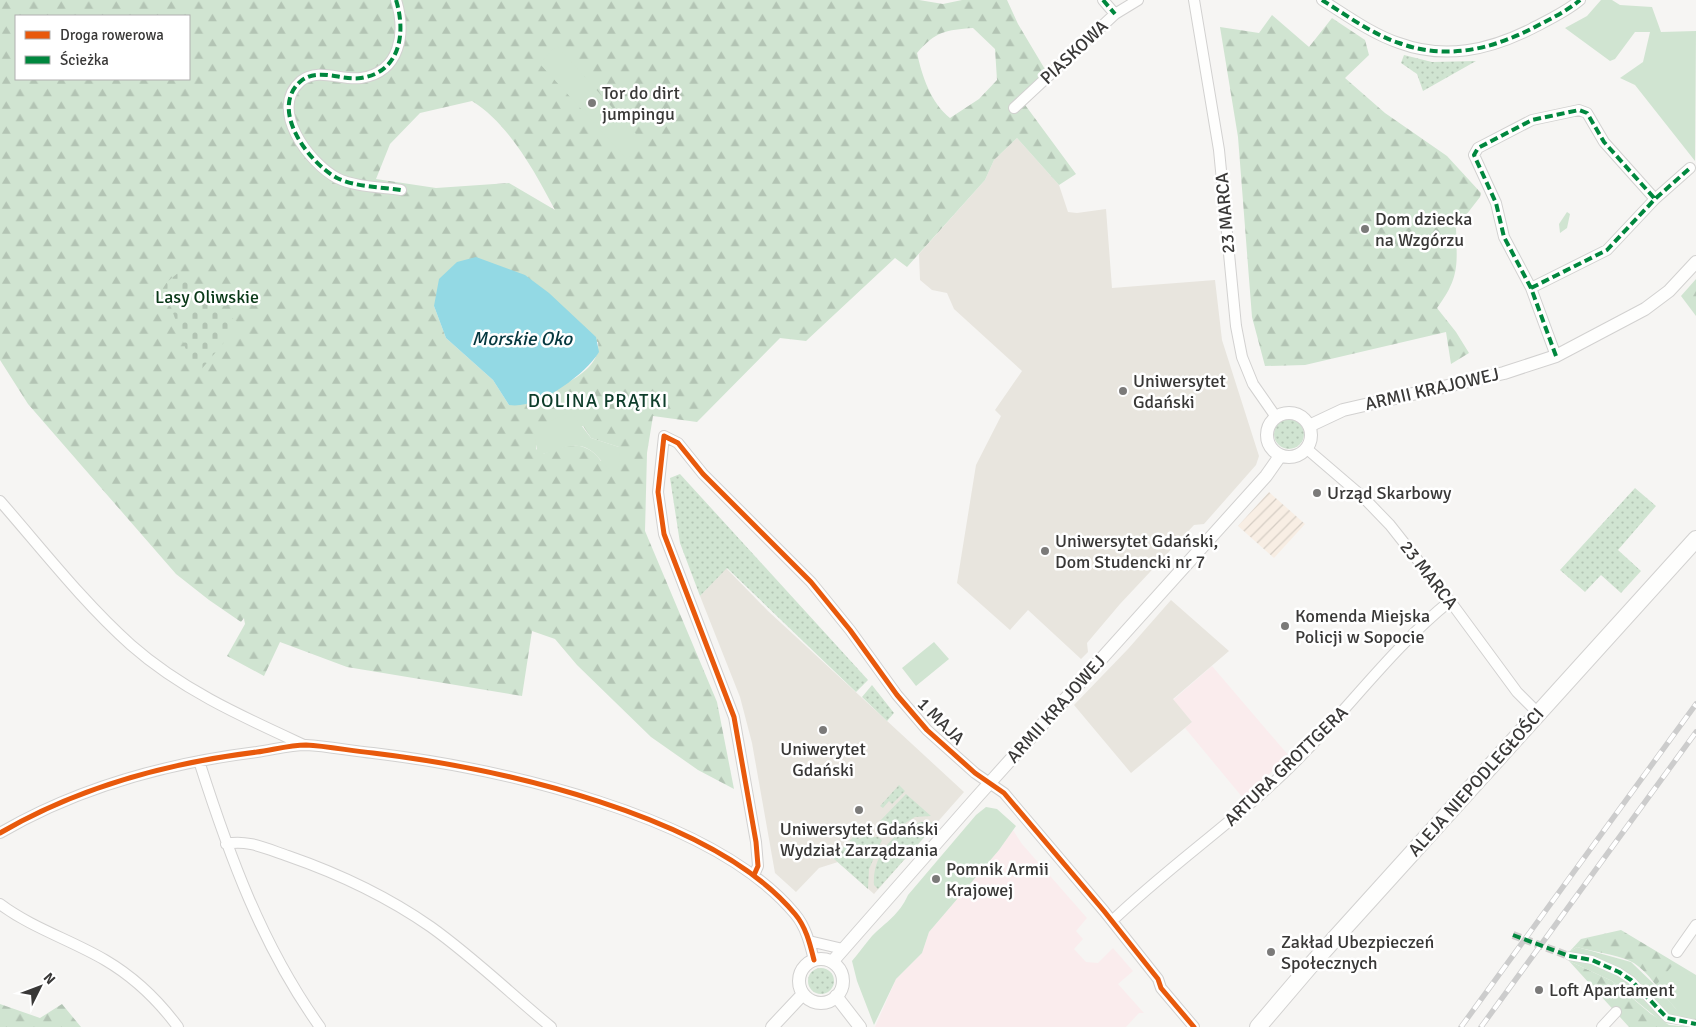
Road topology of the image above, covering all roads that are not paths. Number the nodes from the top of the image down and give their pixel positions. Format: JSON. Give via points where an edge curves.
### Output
{"nodes":[{"id":1,"x":396,"y":0,"type":"edge"},
{"id":2,"x":1103,"y":0,"type":"edge"},
{"id":3,"x":1138,"y":0,"type":"edge"},
{"id":4,"x":1194,"y":0,"type":"edge"},
{"id":5,"x":1322,"y":0,"type":"edge"},
{"id":6,"x":1580,"y":0,"type":"edge"},
{"id":7,"x":1116,"y":14,"type":"junction"},
{"id":8,"x":1014,"y":108,"type":"dead end"},
{"id":9,"x":1690,"y":168,"type":"dead end"},
{"id":10,"x":401,"y":190,"type":"dead end"},
{"id":11,"x":1655,"y":199,"type":"junction"},
{"id":12,"x":1696,"y":262,"type":"edge"},
{"id":13,"x":1531,"y":288,"type":"junction"},
{"id":14,"x":1556,"y":356,"type":"junction"},
{"id":15,"x":1276,"y":417,"type":"junction"},
{"id":16,"x":1309,"y":426,"type":"junction"},
{"id":17,"x":1307,"y":449,"type":"junction"},
{"id":18,"x":1280,"y":456,"type":"junction"},
{"id":19,"x":0,"y":501,"type":"edge"},
{"id":20,"x":1696,"y":539,"type":"edge"},
{"id":21,"x":1450,"y":601,"type":"junction"},
{"id":22,"x":1538,"y":713,"type":"junction"},
{"id":23,"x":305,"y":745,"type":"junction"},
{"id":24,"x":199,"y":761,"type":"junction"},
{"id":25,"x":989,"y":783,"type":"junction"},
{"id":26,"x":0,"y":833,"type":"edge"},
{"id":27,"x":226,"y":844,"type":"junction"},
{"id":28,"x":754,"y":875,"type":"junction"},
{"id":29,"x":0,"y":904,"type":"edge"},
{"id":30,"x":1112,"y":921,"type":"junction"},
{"id":31,"x":1696,"y":925,"type":"edge"},
{"id":32,"x":809,"y":941,"type":"junction"},
{"id":33,"x":843,"y":949,"type":"junction"},
{"id":34,"x":1677,"y":952,"type":"dead end"},
{"id":35,"x":1569,"y":956,"type":"tunnel mouth"},
{"id":36,"x":814,"y":960,"type":"junction"},
{"id":37,"x":832,"y":962,"type":"junction"},
{"id":38,"x":803,"y":994,"type":"junction"},
{"id":39,"x":836,"y":996,"type":"junction"},
{"id":40,"x":1616,"y":1012,"type":"dead end"},
{"id":41,"x":1696,"y":1024,"type":"edge"},
{"id":42,"x":178,"y":1027,"type":"edge"},
{"id":43,"x":320,"y":1027,"type":"edge"},
{"id":44,"x":551,"y":1027,"type":"edge"},
{"id":45,"x":772,"y":1027,"type":"edge"},
{"id":46,"x":860,"y":1027,"type":"edge"},
{"id":47,"x":1194,"y":1027,"type":"edge"},
{"id":48,"x":1258,"y":1027,"type":"edge"},
{"id":49,"x":1602,"y":1027,"type":"edge"}],
"edges":[{"from":1,"to":10,"type":"street","via":[[401,36],[398,49],[387,67],[362,78],[312,75],[292,91],[289,108],[290,124],[319,166],[348,182]]},
{"from":2,"to":7,"type":"street"},
{"from":3,"to":7,"type":"street","name":"PIASKOWA"},
{"from":4,"to":15,"type":"street","name":"23 MARCA","via":[[1219,150],[1236,326],[1242,357],[1253,384]]},
{"from":5,"to":6,"type":"street","via":[[1399,43],[1445,51],[1473,50],[1500,43],[1570,9]]},
{"from":7,"to":8,"type":"street","name":"PIASKOWA"},
{"from":9,"to":11,"type":"street"},
{"from":11,"to":13,"type":"street","via":[[1607,250]]},
{"from":11,"to":13,"type":"street","via":[[1604,142],[1587,113],[1579,110],[1532,120],[1483,145],[1474,155],[1477,164],[1496,203],[1504,237]]},
{"from":12,"to":14,"type":"street","name":"ARMII KRAJOWEJ","via":[[1669,291],[1645,309]]},
{"from":13,"to":14,"type":"street"},
{"from":14,"to":16,"type":"street","name":"ARMII KRAJOWEJ","via":[[1504,373],[1343,410]]},
{"from":15,"to":16,"type":"street","via":[[1298,415]]},
{"from":15,"to":18,"type":"street","via":[[1267,434],[1270,447]]},
{"from":16,"to":17,"type":"street","via":[[1312,438]]},
{"from":17,"to":18,"type":"street","via":[[1292,458]]},
{"from":17,"to":21,"type":"street","name":"23 MARCA","via":[[1390,525]]},
{"from":18,"to":25,"type":"street","name":"ARMII KRAJOWEJ","via":[[1263,479]]},
{"from":19,"to":23,"type":"street","via":[[82,596],[130,644],[198,694]]},
{"from":20,"to":22,"type":"main road","name":"ALEJA NIEPODLEGŁOŚCI"},
{"from":21,"to":22,"type":"street","name":"23 MARCA","via":[[1517,692]]},
{"from":21,"to":30,"type":"street","name":"ARTURA GROTTGERA","via":[[1254,801]]},
{"from":22,"to":48,"type":"main road","name":"ALEJA NIEPODLEGŁOŚCI"},
{"from":23,"to":24,"type":"street"},
{"from":23,"to":28,"type":"street","via":[[429,760],[500,773],[570,793],[677,832]]},
{"from":24,"to":26,"type":"street","via":[[130,777]]},
{"from":24,"to":27,"type":"street"},
{"from":25,"to":28,"type":"street","name":"1 MAJA","via":[[927,730],[811,582],[703,474],[678,443],[664,436],[658,492],[664,534],[734,718],[756,842],[758,866]]},
{"from":25,"to":30,"type":"street","name":"1 MAJA","via":[[1004,794]]},
{"from":25,"to":33,"type":"street","name":"ARMII KRAJOWEJ"},
{"from":27,"to":43,"type":"street","via":[[262,930],[288,979]]},
{"from":27,"to":44,"type":"street","via":[[248,843],[298,860],[406,910],[451,942]]},
{"from":28,"to":32,"type":"street","via":[[796,915]]},
{"from":29,"to":42,"type":"street","via":[[27,922],[124,972],[148,992]]},
{"from":30,"to":47,"type":"street","name":"1 MAJA"},
{"from":31,"to":34,"type":"street"},
{"from":32,"to":33,"type":"street"},
{"from":32,"to":36,"type":"street"},
{"from":33,"to":37,"type":"street","name":"ARMII KRAJOWEJ"},
{"from":35,"to":41,"type":"street","via":[[1592,960],[1619,972],[1631,980],[1667,1018]]},
{"from":36,"to":37,"type":"street"},
{"from":36,"to":38,"type":"street","via":[[801,970],[799,986]]},
{"from":37,"to":39,"type":"street","via":[[842,978]]},
{"from":38,"to":39,"type":"street","via":[[815,1002],[830,1001]]},
{"from":38,"to":45,"type":"street"},
{"from":39,"to":46,"type":"street"},
{"from":40,"to":49,"type":"street"}]}
